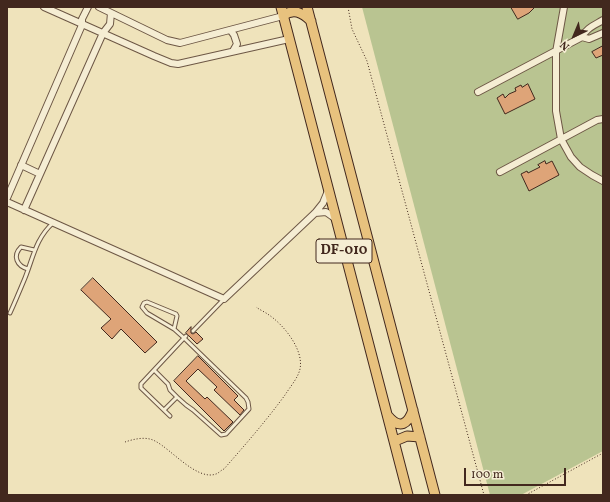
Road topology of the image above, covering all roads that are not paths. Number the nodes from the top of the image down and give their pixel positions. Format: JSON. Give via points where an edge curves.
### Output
{"nodes":[{"id":1,"x":44,"y":7,"type":"edge"},
{"id":2,"x":88,"y":7,"type":"edge"},
{"id":3,"x":99,"y":7,"type":"edge"},
{"id":4,"x":307,"y":7,"type":"edge"},
{"id":5,"x":564,"y":7,"type":"edge"},
{"id":6,"x":282,"y":12,"type":"edge"},
{"id":7,"x":111,"y":13,"type":"junction"},
{"id":8,"x":603,"y":20,"type":"edge"},
{"id":9,"x":311,"y":21,"type":"junction"},
{"id":10,"x":82,"y":24,"type":"junction"},
{"id":11,"x":231,"y":31,"type":"junction"},
{"id":12,"x":103,"y":33,"type":"junction"},
{"id":13,"x":603,"y":33,"type":"edge"},
{"id":14,"x":582,"y":37,"type":"junction"},
{"id":15,"x":289,"y":39,"type":"junction"},
{"id":16,"x":233,"y":51,"type":"junction"},
{"id":17,"x":556,"y":52,"type":"junction"},
{"id":18,"x":478,"y":92,"type":"dead end"},
{"id":19,"x":603,"y":119,"type":"edge"},
{"id":20,"x":561,"y":139,"type":"junction"},
{"id":21,"x":21,"y":165,"type":"junction"},
{"id":22,"x":500,"y":172,"type":"dead end"},
{"id":23,"x":40,"y":174,"type":"junction"},
{"id":24,"x":603,"y":181,"type":"edge"},
{"id":25,"x":328,"y":191,"type":"junction"},
{"id":26,"x":7,"y":200,"type":"edge"},
{"id":27,"x":24,"y":210,"type":"junction"},
{"id":28,"x":315,"y":213,"type":"junction"},
{"id":29,"x":336,"y":219,"type":"junction"},
{"id":30,"x":53,"y":223,"type":"junction"},
{"id":31,"x":34,"y":250,"type":"junction"},
{"id":32,"x":28,"y":269,"type":"junction"},
{"id":33,"x":224,"y":299,"type":"junction"},
{"id":34,"x":10,"y":313,"type":"dead end"},
{"id":35,"x":174,"y":328,"type":"junction"},
{"id":36,"x":193,"y":331,"type":"dead end"},
{"id":37,"x":185,"y":337,"type":"junction"},
{"id":38,"x":154,"y":370,"type":"junction"},
{"id":39,"x":177,"y":397,"type":"junction"},
{"id":40,"x":164,"y":410,"type":"junction"},
{"id":41,"x":413,"y":410,"type":"junction"},
{"id":42,"x":387,"y":415,"type":"junction"},
{"id":43,"x":170,"y":416,"type":"dead end"},
{"id":44,"x":420,"y":437,"type":"junction"},
{"id":45,"x":395,"y":441,"type":"junction"},
{"id":46,"x":408,"y":495,"type":"edge"},
{"id":47,"x":435,"y":495,"type":"edge"}],
"edges":[{"from":1,"to":10,"type":"street"},
{"from":2,"to":10,"type":"street"},
{"from":3,"to":7,"type":"street"},
{"from":4,"to":9,"type":"main road","number":"DF-010"},
{"from":5,"to":17,"type":"street"},
{"from":6,"to":9,"type":"main road","via":[[300,12]]},
{"from":6,"to":11,"type":"street"},
{"from":6,"to":15,"type":"main road","number":"DF-010"},
{"from":7,"to":11,"type":"street","via":[[174,43]]},
{"from":7,"to":12,"type":"street","via":[[110,24]]},
{"from":8,"to":14,"type":"street","via":[[588,29]]},
{"from":9,"to":41,"type":"main road","number":"DF-010"},
{"from":10,"to":12,"type":"street"},
{"from":10,"to":21,"type":"street"},
{"from":11,"to":16,"type":"street","via":[[237,44]]},
{"from":12,"to":16,"type":"street","via":[[178,64]]},
{"from":12,"to":23,"type":"street"},
{"from":13,"to":14,"type":"street","via":[[589,39]]},
{"from":14,"to":17,"type":"street"},
{"from":15,"to":16,"type":"street"},
{"from":15,"to":25,"type":"main road","number":"DF-010"},
{"from":17,"to":18,"type":"street"},
{"from":17,"to":20,"type":"street","via":[[556,111]]},
{"from":19,"to":20,"type":"street"},
{"from":20,"to":22,"type":"street"},
{"from":20,"to":24,"type":"street","via":[[580,167]]},
{"from":21,"to":23,"type":"street"},
{"from":21,"to":26,"type":"street"},
{"from":23,"to":27,"type":"street"},
{"from":25,"to":28,"type":"street"},
{"from":25,"to":29,"type":"main road","number":"DF-010"},
{"from":26,"to":27,"type":"street"},
{"from":27,"to":30,"type":"street"},
{"from":28,"to":29,"type":"street","via":[[326,212]]},
{"from":28,"to":33,"type":"street"},
{"from":29,"to":42,"type":"main road","number":"DF-010"},
{"from":30,"to":31,"type":"lane","via":[[43,233]]},
{"from":30,"to":33,"type":"street"},
{"from":31,"to":32,"type":"lane"},
{"from":31,"to":32,"type":"lane","via":[[21,247],[16,256],[19,265]]},
{"from":32,"to":34,"type":"lane"},
{"from":33,"to":36,"type":"lane"},
{"from":35,"to":35,"type":"lane","via":[[176,314],[144,302],[143,310]]},
{"from":35,"to":37,"type":"lane"},
{"from":37,"to":38,"type":"lane"},
{"from":37,"to":39,"type":"lane","via":[[246,398],[249,408],[226,434],[221,435]]},
{"from":38,"to":39,"type":"lane"},
{"from":38,"to":40,"type":"lane","via":[[141,385]]},
{"from":39,"to":40,"type":"lane"},
{"from":40,"to":43,"type":"lane"},
{"from":41,"to":42,"type":"main road","via":[[405,423],[394,423]]},
{"from":41,"to":44,"type":"main road","number":"DF-010"},
{"from":42,"to":45,"type":"main road","number":"DF-010"},
{"from":44,"to":45,"type":"main road","via":[[407,436]]},
{"from":44,"to":47,"type":"main road","number":"DF-010"},
{"from":45,"to":46,"type":"main road","number":"DF-010"}]}
